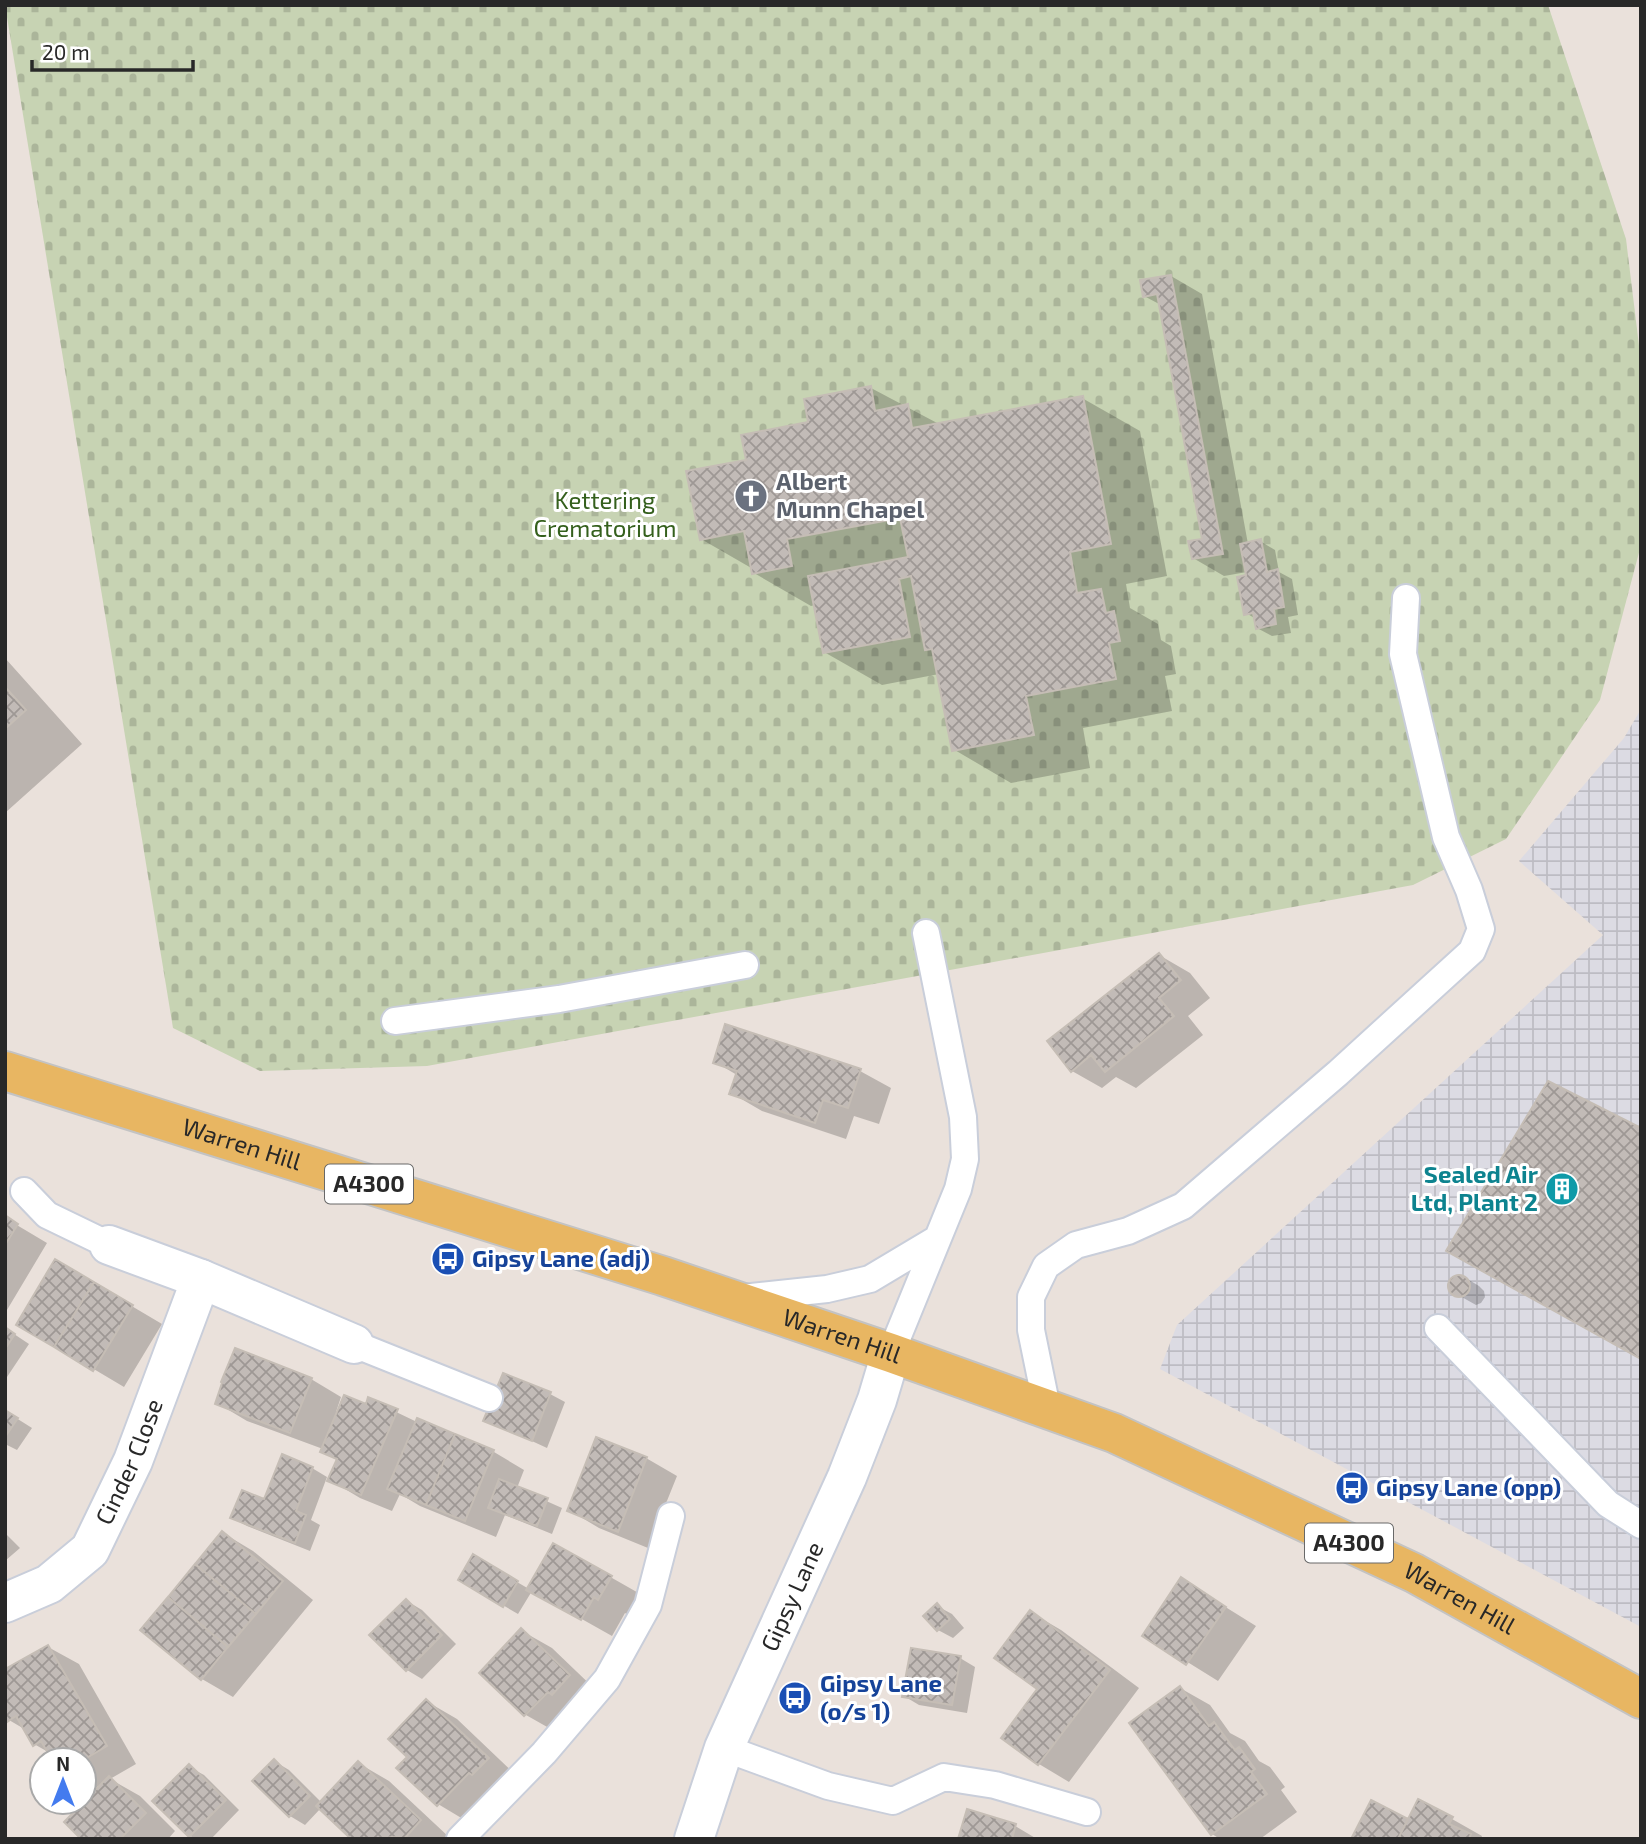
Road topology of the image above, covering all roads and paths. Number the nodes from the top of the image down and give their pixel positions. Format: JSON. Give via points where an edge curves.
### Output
{"nodes":[{"id":1,"x":1406,"y":598,"type":"dead end"},
{"id":2,"x":926,"y":933,"type":"dead end"},
{"id":3,"x":745,"y":965,"type":"dead end"},
{"id":4,"x":395,"y":1021,"type":"dead end"},
{"id":5,"x":5,"y":1071,"type":"edge"},
{"id":6,"x":24,"y":1191,"type":"dead end"},
{"id":7,"x":937,"y":1239,"type":"junction"},
{"id":8,"x":108,"y":1245,"type":"joint"},
{"id":9,"x":201,"y":1279,"type":"junction"},
{"id":10,"x":733,"y":1299,"type":"junction"},
{"id":11,"x":1438,"y":1328,"type":"dead end"},
{"id":12,"x":354,"y":1344,"type":"joint"},
{"id":13,"x":891,"y":1353,"type":"junction"},
{"id":14,"x":489,"y":1398,"type":"dead end"},
{"id":15,"x":1046,"y":1408,"type":"junction"},
{"id":16,"x":671,"y":1516,"type":"dead end"},
{"id":17,"x":1641,"y":1525,"type":"edge"},
{"id":18,"x":5,"y":1603,"type":"edge"},
{"id":19,"x":1641,"y":1699,"type":"edge"},
{"id":20,"x":724,"y":1748,"type":"junction"},
{"id":21,"x":1087,"y":1812,"type":"dead end"},
{"id":22,"x":460,"y":1839,"type":"edge"},
{"id":23,"x":694,"y":1839,"type":"edge"}],
"edges":[{"from":1,"to":15,"type":"lane","via":[[1404,654],[1446,836],[1481,929],[1472,951],[1183,1206],[1128,1231],[1076,1245],[1046,1266],[1031,1297],[1031,1331]]},
{"from":2,"to":7,"type":"lane","via":[[963,1117],[965,1159]]},
{"from":3,"to":4,"type":"lane","via":[[559,999]]},
{"from":5,"to":10,"type":"main road","name":"Warren Hill","number":"A4300"},
{"from":6,"to":8,"type":"lane","via":[[47,1215]]},
{"from":7,"to":10,"type":"lane","via":[[870,1279],[827,1289]]},
{"from":7,"to":13,"type":"lane"},
{"from":8,"to":9,"type":"street"},
{"from":9,"to":12,"type":"street"},
{"from":9,"to":18,"type":"street","name":"Cinder Close","via":[[133,1461],[90,1550],[49,1584]]},
{"from":10,"to":13,"type":"main road","name":"Warren Hill","number":"A4300"},
{"from":11,"to":17,"type":"lane","via":[[1608,1504]]},
{"from":12,"to":14,"type":"lane"},
{"from":13,"to":15,"type":"main road","name":"Warren Hill","number":"A4300"},
{"from":13,"to":20,"type":"street","name":"Gipsy Lane","via":[[847,1477]]},
{"from":15,"to":19,"type":"main road","name":"Warren Hill","number":"A4300","via":[[1114,1433],[1414,1573]]},
{"from":16,"to":22,"type":"lane","via":[[648,1605],[607,1679],[544,1753]]},
{"from":20,"to":21,"type":"lane","via":[[828,1786],[893,1801],[944,1777],[995,1785]]},
{"from":20,"to":23,"type":"street","name":"Gipsy Lane"}]}
